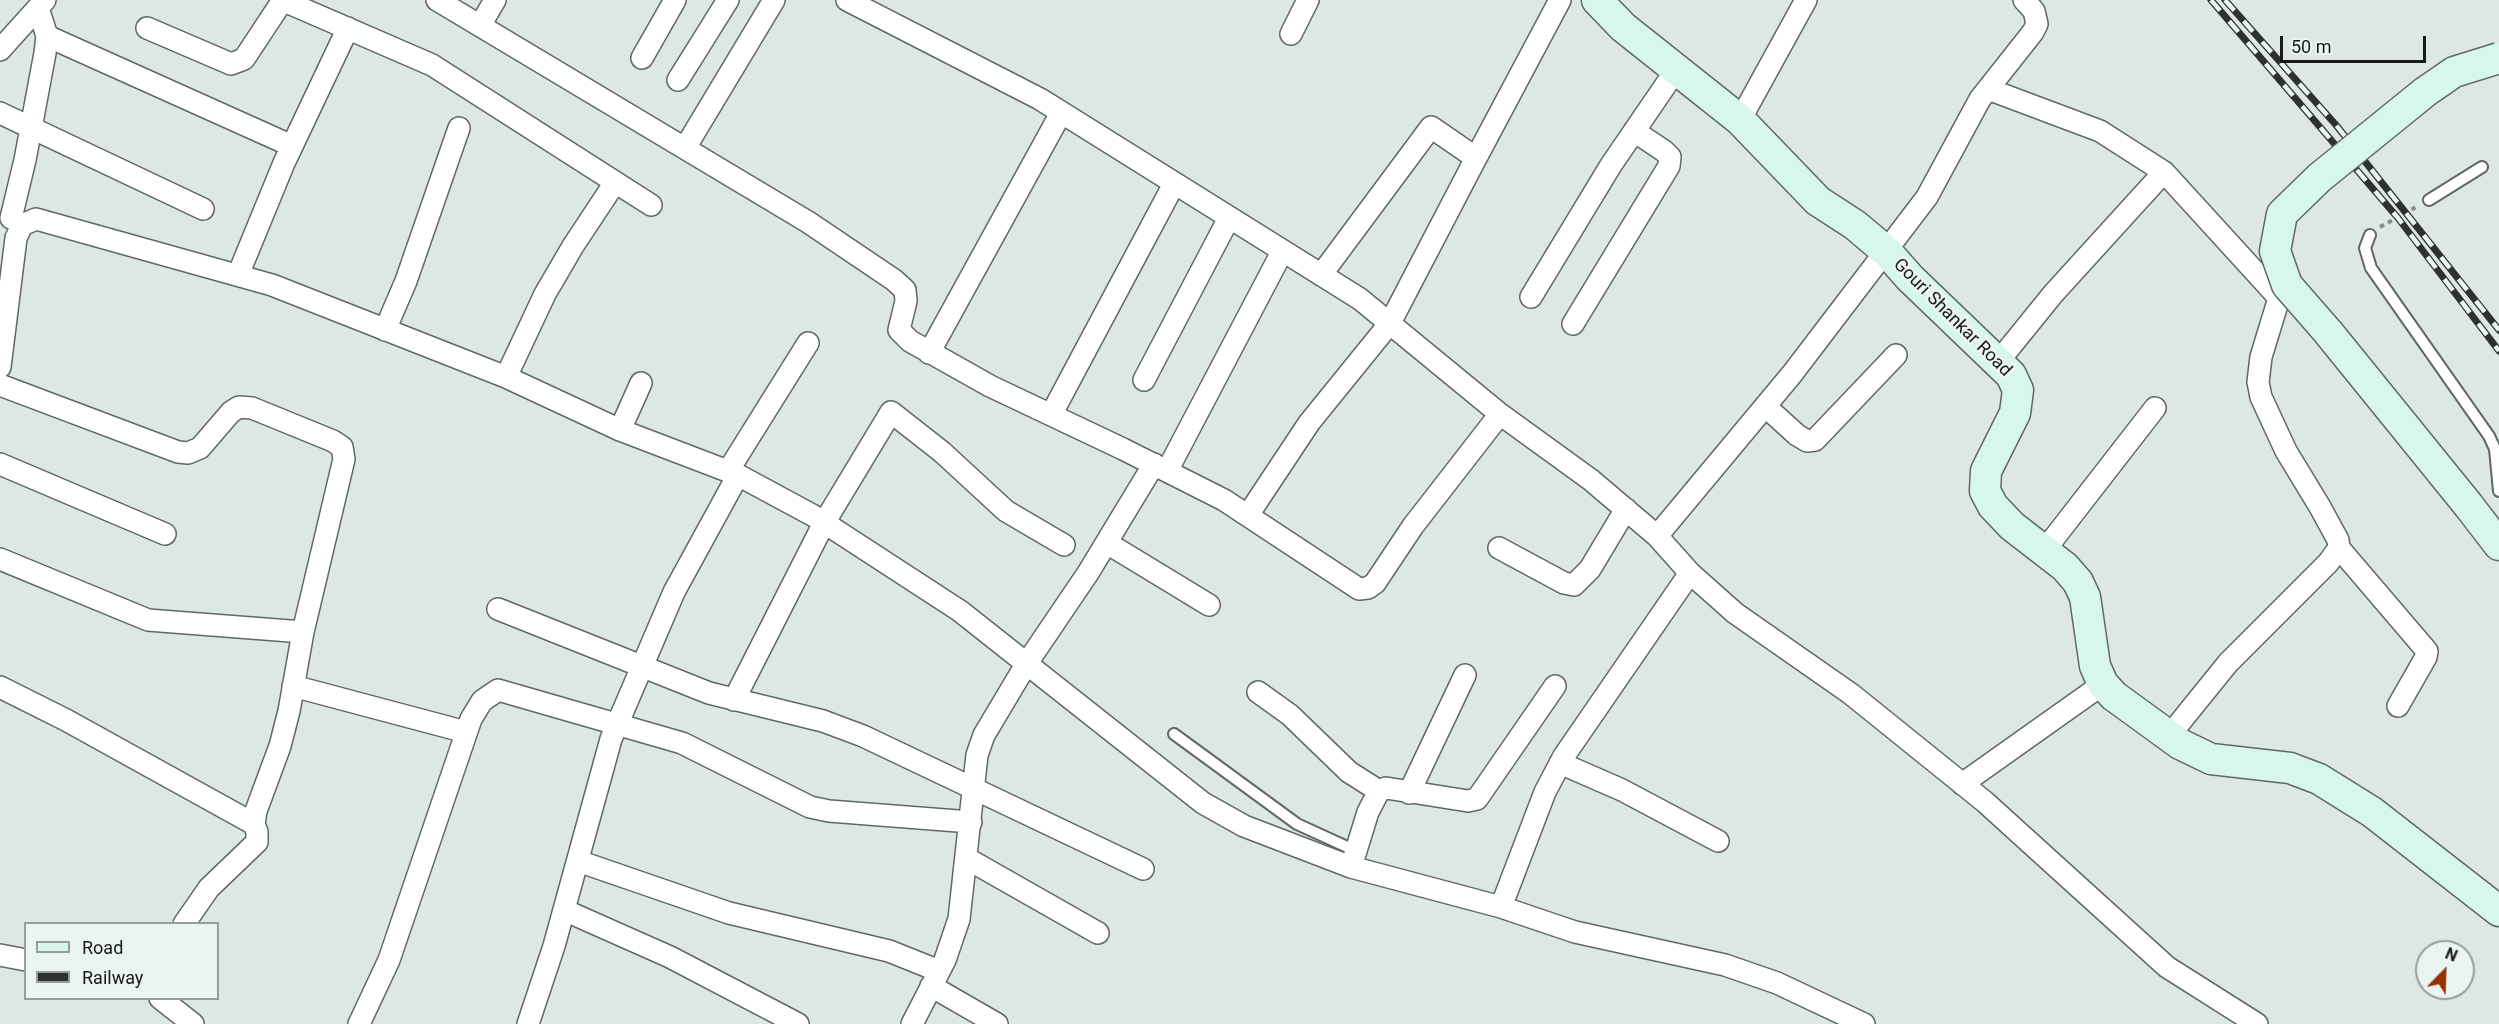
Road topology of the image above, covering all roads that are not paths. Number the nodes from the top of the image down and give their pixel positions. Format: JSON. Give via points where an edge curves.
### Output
{"nodes":[{"id":1,"x":282,"y":0,"type":"edge"},
{"id":2,"x":437,"y":0,"type":"edge"},
{"id":3,"x":495,"y":0,"type":"edge"},
{"id":4,"x":675,"y":0,"type":"edge"},
{"id":5,"x":728,"y":0,"type":"edge"},
{"id":6,"x":774,"y":0,"type":"edge"},
{"id":7,"x":848,"y":0,"type":"edge"},
{"id":8,"x":1308,"y":0,"type":"edge"},
{"id":9,"x":1560,"y":0,"type":"edge"},
{"id":10,"x":1597,"y":0,"type":"edge"},
{"id":11,"x":1806,"y":0,"type":"edge"},
{"id":12,"x":2024,"y":0,"type":"edge"},
{"id":13,"x":42,"y":4,"type":"edge"},
{"id":14,"x":481,"y":24,"type":"junction"},
{"id":15,"x":147,"y":28,"type":"dead end"},
{"id":16,"x":348,"y":28,"type":"junction"},
{"id":17,"x":1291,"y":34,"type":"dead end"},
{"id":18,"x":47,"y":36,"type":"junction"},
{"id":19,"x":0,"y":50,"type":"edge"},
{"id":20,"x":642,"y":58,"type":"dead end"},
{"id":21,"x":2499,"y":58,"type":"edge"},
{"id":22,"x":1676,"y":70,"type":"junction"},
{"id":23,"x":678,"y":80,"type":"dead end"},
{"id":24,"x":1988,"y":89,"type":"junction"},
{"id":25,"x":0,"y":113,"type":"edge"},
{"id":26,"x":1061,"y":113,"type":"junction"},
{"id":27,"x":1740,"y":120,"type":"junction"},
{"id":28,"x":30,"y":127,"type":"junction"},
{"id":29,"x":459,"y":128,"type":"dead end"},
{"id":30,"x":1634,"y":131,"type":"junction"},
{"id":31,"x":292,"y":146,"type":"junction"},
{"id":32,"x":685,"y":148,"type":"junction"},
{"id":33,"x":1476,"y":158,"type":"junction"},
{"id":34,"x":2482,"y":167,"type":"dead end"},
{"id":35,"x":2164,"y":172,"type":"junction"},
{"id":36,"x":614,"y":184,"type":"junction"},
{"id":37,"x":1174,"y":184,"type":"junction"},
{"id":38,"x":2430,"y":200,"type":"road end"},
{"id":39,"x":651,"y":205,"type":"dead end"},
{"id":40,"x":203,"y":209,"type":"dead end"},
{"id":41,"x":11,"y":218,"type":"edge"},
{"id":42,"x":1229,"y":218,"type":"junction"},
{"id":43,"x":2370,"y":235,"type":"road end"},
{"id":44,"x":1282,"y":252,"type":"junction"},
{"id":45,"x":1887,"y":252,"type":"junction"},
{"id":46,"x":238,"y":275,"type":"junction"},
{"id":47,"x":1321,"y":275,"type":"junction"},
{"id":48,"x":1531,"y":297,"type":"dead end"},
{"id":49,"x":1390,"y":323,"type":"junction"},
{"id":50,"x":1573,"y":324,"type":"dead end"},
{"id":51,"x":385,"y":330,"type":"junction"},
{"id":52,"x":808,"y":343,"type":"dead end"},
{"id":53,"x":929,"y":353,"type":"junction"},
{"id":54,"x":1896,"y":355,"type":"dead end"},
{"id":55,"x":1998,"y":362,"type":"junction"},
{"id":56,"x":0,"y":367,"type":"edge"},
{"id":57,"x":506,"y":377,"type":"junction"},
{"id":58,"x":1144,"y":380,"type":"dead end"},
{"id":59,"x":641,"y":383,"type":"dead end"},
{"id":60,"x":0,"y":385,"type":"edge"},
{"id":61,"x":1765,"y":405,"type":"junction"},
{"id":62,"x":2155,"y":408,"type":"dead end"},
{"id":63,"x":1500,"y":414,"type":"junction"},
{"id":64,"x":1051,"y":415,"type":"junction"},
{"id":65,"x":620,"y":430,"type":"junction"},
{"id":66,"x":0,"y":464,"type":"edge"},
{"id":67,"x":1161,"y":467,"type":"junction"},
{"id":68,"x":733,"y":473,"type":"junction"},
{"id":69,"x":2499,"y":491,"type":"edge"},
{"id":70,"x":1626,"y":509,"type":"junction"},
{"id":71,"x":1248,"y":515,"type":"junction"},
{"id":72,"x":824,"y":523,"type":"junction"},
{"id":73,"x":165,"y":534,"type":"dead end"},
{"id":74,"x":1657,"y":536,"type":"junction"},
{"id":75,"x":1107,"y":543,"type":"junction"},
{"id":76,"x":1064,"y":545,"type":"dead end"},
{"id":77,"x":2499,"y":545,"type":"edge"},
{"id":78,"x":1499,"y":548,"type":"dead end"},
{"id":79,"x":2339,"y":548,"type":"junction"},
{"id":80,"x":2044,"y":551,"type":"junction"},
{"id":81,"x":0,"y":559,"type":"edge"},
{"id":82,"x":1690,"y":573,"type":"junction"},
{"id":83,"x":1209,"y":605,"type":"dead end"},
{"id":84,"x":498,"y":609,"type":"dead end"},
{"id":85,"x":303,"y":632,"type":"junction"},
{"id":86,"x":1027,"y":663,"type":"junction"},
{"id":87,"x":642,"y":668,"type":"junction"},
{"id":88,"x":1465,"y":675,"type":"dead end"},
{"id":89,"x":2103,"y":684,"type":"junction"},
{"id":90,"x":293,"y":686,"type":"junction"},
{"id":91,"x":1555,"y":686,"type":"dead end"},
{"id":92,"x":0,"y":687,"type":"edge"},
{"id":93,"x":1258,"y":692,"type":"dead end"},
{"id":94,"x":734,"y":700,"type":"junction"},
{"id":95,"x":2398,"y":706,"type":"dead end"},
{"id":96,"x":618,"y":725,"type":"junction"},
{"id":97,"x":466,"y":732,"type":"junction"},
{"id":98,"x":1174,"y":734,"type":"dead end"},
{"id":99,"x":2169,"y":736,"type":"junction"},
{"id":100,"x":1560,"y":763,"type":"junction"},
{"id":101,"x":1962,"y":784,"type":"junction"},
{"id":102,"x":974,"y":787,"type":"junction"},
{"id":103,"x":1379,"y":792,"type":"junction"},
{"id":104,"x":1409,"y":793,"type":"junction"},
{"id":105,"x":971,"y":822,"type":"junction"},
{"id":106,"x":254,"y":824,"type":"junction"},
{"id":107,"x":1718,"y":842,"type":"dead end"},
{"id":108,"x":966,"y":858,"type":"junction"},
{"id":109,"x":1354,"y":859,"type":"junction"},
{"id":110,"x":578,"y":861,"type":"junction"},
{"id":111,"x":1143,"y":869,"type":"dead end"},
{"id":112,"x":1502,"y":907,"type":"junction"},
{"id":113,"x":564,"y":910,"type":"junction"},
{"id":114,"x":2499,"y":911,"type":"edge"},
{"id":115,"x":185,"y":922,"type":"edge"},
{"id":116,"x":1098,"y":933,"type":"dead end"},
{"id":117,"x":0,"y":955,"type":"edge"},
{"id":118,"x":24,"y":960,"type":"edge"},
{"id":119,"x":935,"y":978,"type":"junction"},
{"id":120,"x":161,"y":1000,"type":"edge"},
{"id":121,"x":193,"y":1024,"type":"edge"},
{"id":122,"x":359,"y":1024,"type":"edge"},
{"id":123,"x":528,"y":1024,"type":"edge"},
{"id":124,"x":798,"y":1024,"type":"edge"},
{"id":125,"x":912,"y":1024,"type":"edge"},
{"id":126,"x":997,"y":1024,"type":"edge"},
{"id":127,"x":1864,"y":1024,"type":"edge"},
{"id":128,"x":2257,"y":1024,"type":"edge"}],
"edges":[{"from":1,"to":15,"type":"street","via":[[244,59],[231,64]]},
{"from":1,"to":16,"type":"street"},
{"from":2,"to":14,"type":"street"},
{"from":3,"to":14,"type":"street"},
{"from":4,"to":20,"type":"street"},
{"from":5,"to":23,"type":"street"},
{"from":6,"to":32,"type":"street"},
{"from":7,"to":26,"type":"street"},
{"from":8,"to":17,"type":"street"},
{"from":9,"to":33,"type":"street"},
{"from":10,"to":22,"type":"street","name":"Gouri Shankar Road"},
{"from":11,"to":27,"type":"street"},
{"from":12,"to":24,"type":"street","via":[[2034,11],[2037,24]]},
{"from":13,"to":18,"type":"street"},
{"from":13,"to":19,"type":"street"},
{"from":14,"to":32,"type":"street"},
{"from":16,"to":31,"type":"street"},
{"from":16,"to":36,"type":"street","via":[[432,65]]},
{"from":18,"to":28,"type":"street"},
{"from":18,"to":31,"type":"street"},
{"from":21,"to":77,"type":"street","bridge":true,"via":[[2454,72],[2319,178],[2282,214],[2275,251],[2287,285]]},
{"from":22,"to":27,"type":"street","name":"Gouri Shankar Road"},
{"from":22,"to":30,"type":"street"},
{"from":24,"to":35,"type":"street","via":[[2100,131]]},
{"from":24,"to":45,"type":"street","via":[[1927,197]]},
{"from":25,"to":28,"type":"street"},
{"from":26,"to":37,"type":"street"},
{"from":26,"to":53,"type":"street"},
{"from":27,"to":45,"type":"street","name":"Gouri Shankar Road","via":[[1818,201]]},
{"from":28,"to":40,"type":"street"},
{"from":28,"to":41,"type":"street"},
{"from":29,"to":51,"type":"street"},
{"from":30,"to":48,"type":"street"},
{"from":30,"to":50,"type":"street","via":[[1664,151],[1670,157],[1670,166]]},
{"from":31,"to":46,"type":"street"},
{"from":32,"to":53,"type":"street","via":[[808,222],[894,280],[905,290],[899,330]]},
{"from":33,"to":47,"type":"street","via":[[1431,127]]},
{"from":33,"to":49,"type":"street"},
{"from":34,"to":38,"type":"lane"},
{"from":35,"to":55,"type":"street","via":[[2053,294]]},
{"from":35,"to":79,"type":"street","via":[[2279,298],[2261,357],[2261,397]]},
{"from":36,"to":39,"type":"street"},
{"from":36,"to":57,"type":"street","via":[[545,294]]},
{"from":37,"to":42,"type":"street"},
{"from":37,"to":64,"type":"street"},
{"from":41,"to":46,"type":"street","via":[[56,223]]},
{"from":41,"to":56,"type":"street","via":[[16,238]]},
{"from":42,"to":44,"type":"street"},
{"from":42,"to":58,"type":"street"},
{"from":43,"to":69,"type":"lane","via":[[2365,248],[2371,268],[2489,436],[2495,449]]},
{"from":44,"to":47,"type":"street"},
{"from":44,"to":67,"type":"street"},
{"from":45,"to":55,"type":"street","name":"Gouri Shankar Road"},
{"from":45,"to":61,"type":"street"},
{"from":46,"to":51,"type":"street"},
{"from":47,"to":49,"type":"street"},
{"from":49,"to":63,"type":"street"},
{"from":49,"to":71,"type":"street","via":[[1309,423]]},
{"from":51,"to":57,"type":"street"},
{"from":52,"to":68,"type":"street"},
{"from":53,"to":64,"type":"street"},
{"from":54,"to":61,"type":"street","via":[[1815,440],[1807,441],[1797,435]]},
{"from":55,"to":80,"type":"street","name":"Gouri Shankar Road","via":[[2012,375],[2018,390],[2015,413],[1986,471],[1986,491],[2012,526]]},
{"from":57,"to":65,"type":"street"},
{"from":59,"to":65,"type":"street"},
{"from":60,"to":85,"type":"street","via":[[178,452],[200,448],[239,407],[252,408],[342,447],[344,459]]},
{"from":61,"to":74,"type":"street"},
{"from":62,"to":80,"type":"street"},
{"from":63,"to":70,"type":"street"},
{"from":63,"to":71,"type":"street","via":[[1413,526],[1376,583],[1368,588],[1348,584]]},
{"from":64,"to":67,"type":"street"},
{"from":65,"to":68,"type":"street"},
{"from":66,"to":73,"type":"street"},
{"from":67,"to":71,"type":"street"},
{"from":67,"to":75,"type":"street"},
{"from":68,"to":72,"type":"street"},
{"from":68,"to":87,"type":"street","via":[[674,592]]},
{"from":70,"to":74,"type":"street"},
{"from":70,"to":78,"type":"street","via":[[1590,569],[1574,585],[1564,584]]},
{"from":72,"to":76,"type":"street","via":[[891,412],[1006,511]]},
{"from":72,"to":86,"type":"street","via":[[960,611]]},
{"from":72,"to":94,"type":"street"},
{"from":74,"to":82,"type":"street"},
{"from":75,"to":83,"type":"street"},
{"from":75,"to":86,"type":"street"},
{"from":79,"to":95,"type":"street","via":[[2427,651]]},
{"from":79,"to":99,"type":"street","via":[[2228,663]]},
{"from":80,"to":89,"type":"street","name":"Gouri Shankar Road","via":[[2065,567],[2085,597],[2093,657]]},
{"from":81,"to":85,"type":"street","via":[[148,620]]},
{"from":82,"to":100,"type":"street"},
{"from":82,"to":101,"type":"street","via":[[1735,613],[1851,694]]},
{"from":84,"to":87,"type":"street"},
{"from":85,"to":90,"type":"street"},
{"from":86,"to":102,"type":"street","via":[[984,735],[977,755]]},
{"from":86,"to":109,"type":"street","via":[[1203,803],[1244,826]]},
{"from":87,"to":94,"type":"street"},
{"from":87,"to":96,"type":"street"},
{"from":88,"to":104,"type":"street"},
{"from":89,"to":99,"type":"street","name":"Gouri Shankar Road"},
{"from":89,"to":101,"type":"street"},
{"from":90,"to":97,"type":"street"},
{"from":90,"to":106,"type":"street","via":[[280,746]]},
{"from":91,"to":104,"type":"street","via":[[1477,799]]},
{"from":92,"to":106,"type":"street"},
{"from":93,"to":103,"type":"street","via":[[1290,715],[1349,772]]},
{"from":94,"to":102,"type":"street","via":[[823,721]]},
{"from":96,"to":97,"type":"street","via":[[498,690],[482,701]]},
{"from":96,"to":105,"type":"street","via":[[706,753],[810,807]]},
{"from":96,"to":110,"type":"street"},
{"from":97,"to":122,"type":"street","via":[[389,960]]},
{"from":98,"to":109,"type":"lane","via":[[1297,824]]},
{"from":99,"to":114,"type":"street","name":"Gouri Shankar Road","via":[[2211,759],[2289,768],[2319,779],[2372,812]]},
{"from":100,"to":107,"type":"street","via":[[1622,790]]},
{"from":100,"to":112,"type":"street","via":[[1545,792]]},
{"from":101,"to":128,"type":"street","via":[[2168,968]]},
{"from":102,"to":105,"type":"street"},
{"from":102,"to":111,"type":"street"},
{"from":103,"to":104,"type":"street","via":[[1386,788]]},
{"from":103,"to":109,"type":"street","via":[[1368,812]]},
{"from":105,"to":108,"type":"street"},
{"from":106,"to":115,"type":"street","via":[[256,842],[209,888]]},
{"from":108,"to":116,"type":"street"},
{"from":108,"to":119,"type":"street","via":[[958,920]]},
{"from":109,"to":112,"type":"street"},
{"from":110,"to":113,"type":"street"},
{"from":110,"to":119,"type":"street","via":[[729,913],[889,951]]},
{"from":112,"to":127,"type":"street","via":[[1575,932],[1725,965],[1777,983]]},
{"from":113,"to":123,"type":"street"},
{"from":113,"to":124,"type":"street","via":[[670,957]]},
{"from":117,"to":118,"type":"street"},
{"from":119,"to":125,"type":"street"},
{"from":119,"to":126,"type":"street"},
{"from":120,"to":121,"type":"street"}]}
